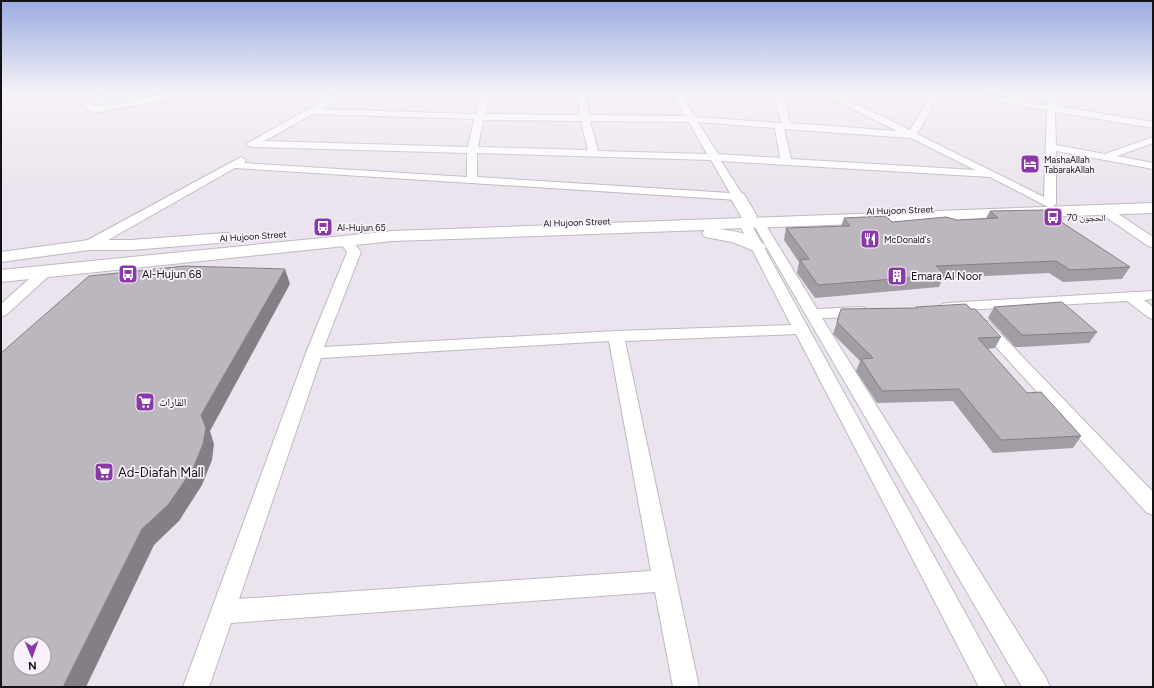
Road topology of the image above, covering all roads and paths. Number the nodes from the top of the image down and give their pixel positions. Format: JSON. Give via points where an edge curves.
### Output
{"nodes":[{"id":1,"x":285,"y":125,"type":"edge"},
{"id":2,"x":478,"y":125,"type":"edge"},
{"id":3,"x":587,"y":125,"type":"edge"},
{"id":4,"x":695,"y":125,"type":"edge"},
{"id":5,"x":782,"y":125,"type":"edge"},
{"id":6,"x":783,"y":125,"type":"edge"},
{"id":7,"x":892,"y":125,"type":"edge"},
{"id":8,"x":918,"y":125,"type":"edge"},
{"id":9,"x":1051,"y":125,"type":"edge"},
{"id":10,"x":912,"y":135,"type":"junction"},
{"id":11,"x":1153,"y":140,"type":"edge"},
{"id":12,"x":266,"y":144,"type":"junction"},
{"id":13,"x":1050,"y":147,"type":"junction"},
{"id":14,"x":472,"y":150,"type":"junction"},
{"id":15,"x":594,"y":153,"type":"junction"},
{"id":16,"x":714,"y":156,"type":"junction"},
{"id":17,"x":1104,"y":157,"type":"junction"},
{"id":18,"x":786,"y":161,"type":"junction"},
{"id":19,"x":233,"y":165,"type":"junction"},
{"id":20,"x":1153,"y":166,"type":"edge"},
{"id":21,"x":992,"y":174,"type":"junction"},
{"id":22,"x":472,"y":180,"type":"junction"},
{"id":23,"x":738,"y":197,"type":"junction"},
{"id":24,"x":1153,"y":199,"type":"edge"},
{"id":25,"x":1050,"y":204,"type":"junction"},
{"id":26,"x":1153,"y":208,"type":"edge"},
{"id":27,"x":1104,"y":210,"type":"junction"},
{"id":28,"x":751,"y":220,"type":"junction"},
{"id":29,"x":664,"y":226,"type":"junction"},
{"id":30,"x":344,"y":240,"type":"junction"},
{"id":31,"x":1153,"y":243,"type":"edge"},
{"id":32,"x":89,"y":245,"type":"junction"},
{"id":33,"x":131,"y":245,"type":"junction"},
{"id":34,"x":757,"y":247,"type":"junction"},
{"id":35,"x":1,"y":256,"type":"edge"},
{"id":36,"x":45,"y":272,"type":"junction"},
{"id":37,"x":7,"y":275,"type":"edge"},
{"id":38,"x":1153,"y":295,"type":"edge"},
{"id":39,"x":1130,"y":296,"type":"junction"},
{"id":40,"x":966,"y":306,"type":"junction"},
{"id":41,"x":935,"y":308,"type":"edge"},
{"id":42,"x":874,"y":311,"type":"edge"},
{"id":43,"x":1,"y":312,"type":"edge"},
{"id":44,"x":1153,"y":314,"type":"edge"},
{"id":45,"x":807,"y":322,"type":"junction"},
{"id":46,"x":616,"y":336,"type":"junction"},
{"id":47,"x":314,"y":353,"type":"junction"},
{"id":48,"x":1153,"y":506,"type":"edge"},
{"id":49,"x":664,"y":581,"type":"junction"},
{"id":50,"x":224,"y":612,"type":"junction"},
{"id":51,"x":196,"y":687,"type":"edge"},
{"id":52,"x":686,"y":687,"type":"edge"},
{"id":53,"x":993,"y":687,"type":"edge"},
{"id":54,"x":1037,"y":687,"type":"edge"}],
"edges":[{"from":1,"to":12,"type":"street","via":[[251,144]]},
{"from":2,"to":14,"type":"street"},
{"from":3,"to":15,"type":"street"},
{"from":4,"to":16,"type":"street"},
{"from":5,"to":18,"type":"street"},
{"from":6,"to":10,"type":"street"},
{"from":7,"to":10,"type":"street"},
{"from":8,"to":10,"type":"street"},
{"from":9,"to":13,"type":"street"},
{"from":10,"to":21,"type":"street"},
{"from":11,"to":17,"type":"street"},
{"from":12,"to":14,"type":"street"},
{"from":12,"to":19,"type":"street"},
{"from":13,"to":17,"type":"street"},
{"from":13,"to":25,"type":"street"},
{"from":14,"to":15,"type":"street"},
{"from":14,"to":22,"type":"street"},
{"from":15,"to":16,"type":"street"},
{"from":16,"to":18,"type":"street"},
{"from":16,"to":23,"type":"street"},
{"from":17,"to":20,"type":"street"},
{"from":18,"to":21,"type":"street"},
{"from":19,"to":22,"type":"street"},
{"from":19,"to":32,"type":"street"},
{"from":21,"to":25,"type":"street"},
{"from":22,"to":23,"type":"street"},
{"from":23,"to":28,"type":"main road"},
{"from":24,"to":25,"type":"main road","name":"Al Hujoon Street"},
{"from":25,"to":28,"type":"main road","name":"Al Hujoon Street"},
{"from":26,"to":27,"type":"main road","name":"Al Hujoon Street"},
{"from":27,"to":28,"type":"main road","name":"Al Hujoon Street"},
{"from":27,"to":31,"type":"street"},
{"from":28,"to":29,"type":"main road","name":"Al Hujoon Street"},
{"from":28,"to":33,"type":"main road","name":"Al Hujoon Street","via":[[318,232]]},
{"from":28,"to":34,"type":"street"},
{"from":28,"to":45,"type":"street"},
{"from":29,"to":30,"type":"main road","name":"Al Hujoon Street"},
{"from":29,"to":34,"type":"main road","via":[[684,232],[729,235]]},
{"from":30,"to":36,"type":"main road","name":"Al Hujoon Street"},
{"from":30,"to":47,"type":"street","via":[[354,252]]},
{"from":32,"to":33,"type":"main road","name":"Al Hujoon Street"},
{"from":32,"to":35,"type":"main road","name":"Al Hujoon Street"},
{"from":33,"to":37,"type":"main road","via":[[20,260],[9,266]]},
{"from":34,"to":45,"type":"street"},
{"from":36,"to":37,"type":"main road","name":"Al Hujoon Street"},
{"from":36,"to":43,"type":"street"},
{"from":38,"to":39,"type":"street"},
{"from":39,"to":40,"type":"street"},
{"from":39,"to":44,"type":"street"},
{"from":40,"to":41,"type":"street"},
{"from":40,"to":48,"type":"street"},
{"from":42,"to":45,"type":"street"},
{"from":45,"to":46,"type":"street"},
{"from":45,"to":53,"type":"street"},
{"from":45,"to":54,"type":"street"},
{"from":46,"to":47,"type":"street"},
{"from":46,"to":49,"type":"street"},
{"from":47,"to":50,"type":"street"},
{"from":49,"to":50,"type":"street"},
{"from":49,"to":52,"type":"street"},
{"from":50,"to":51,"type":"street"}]}
